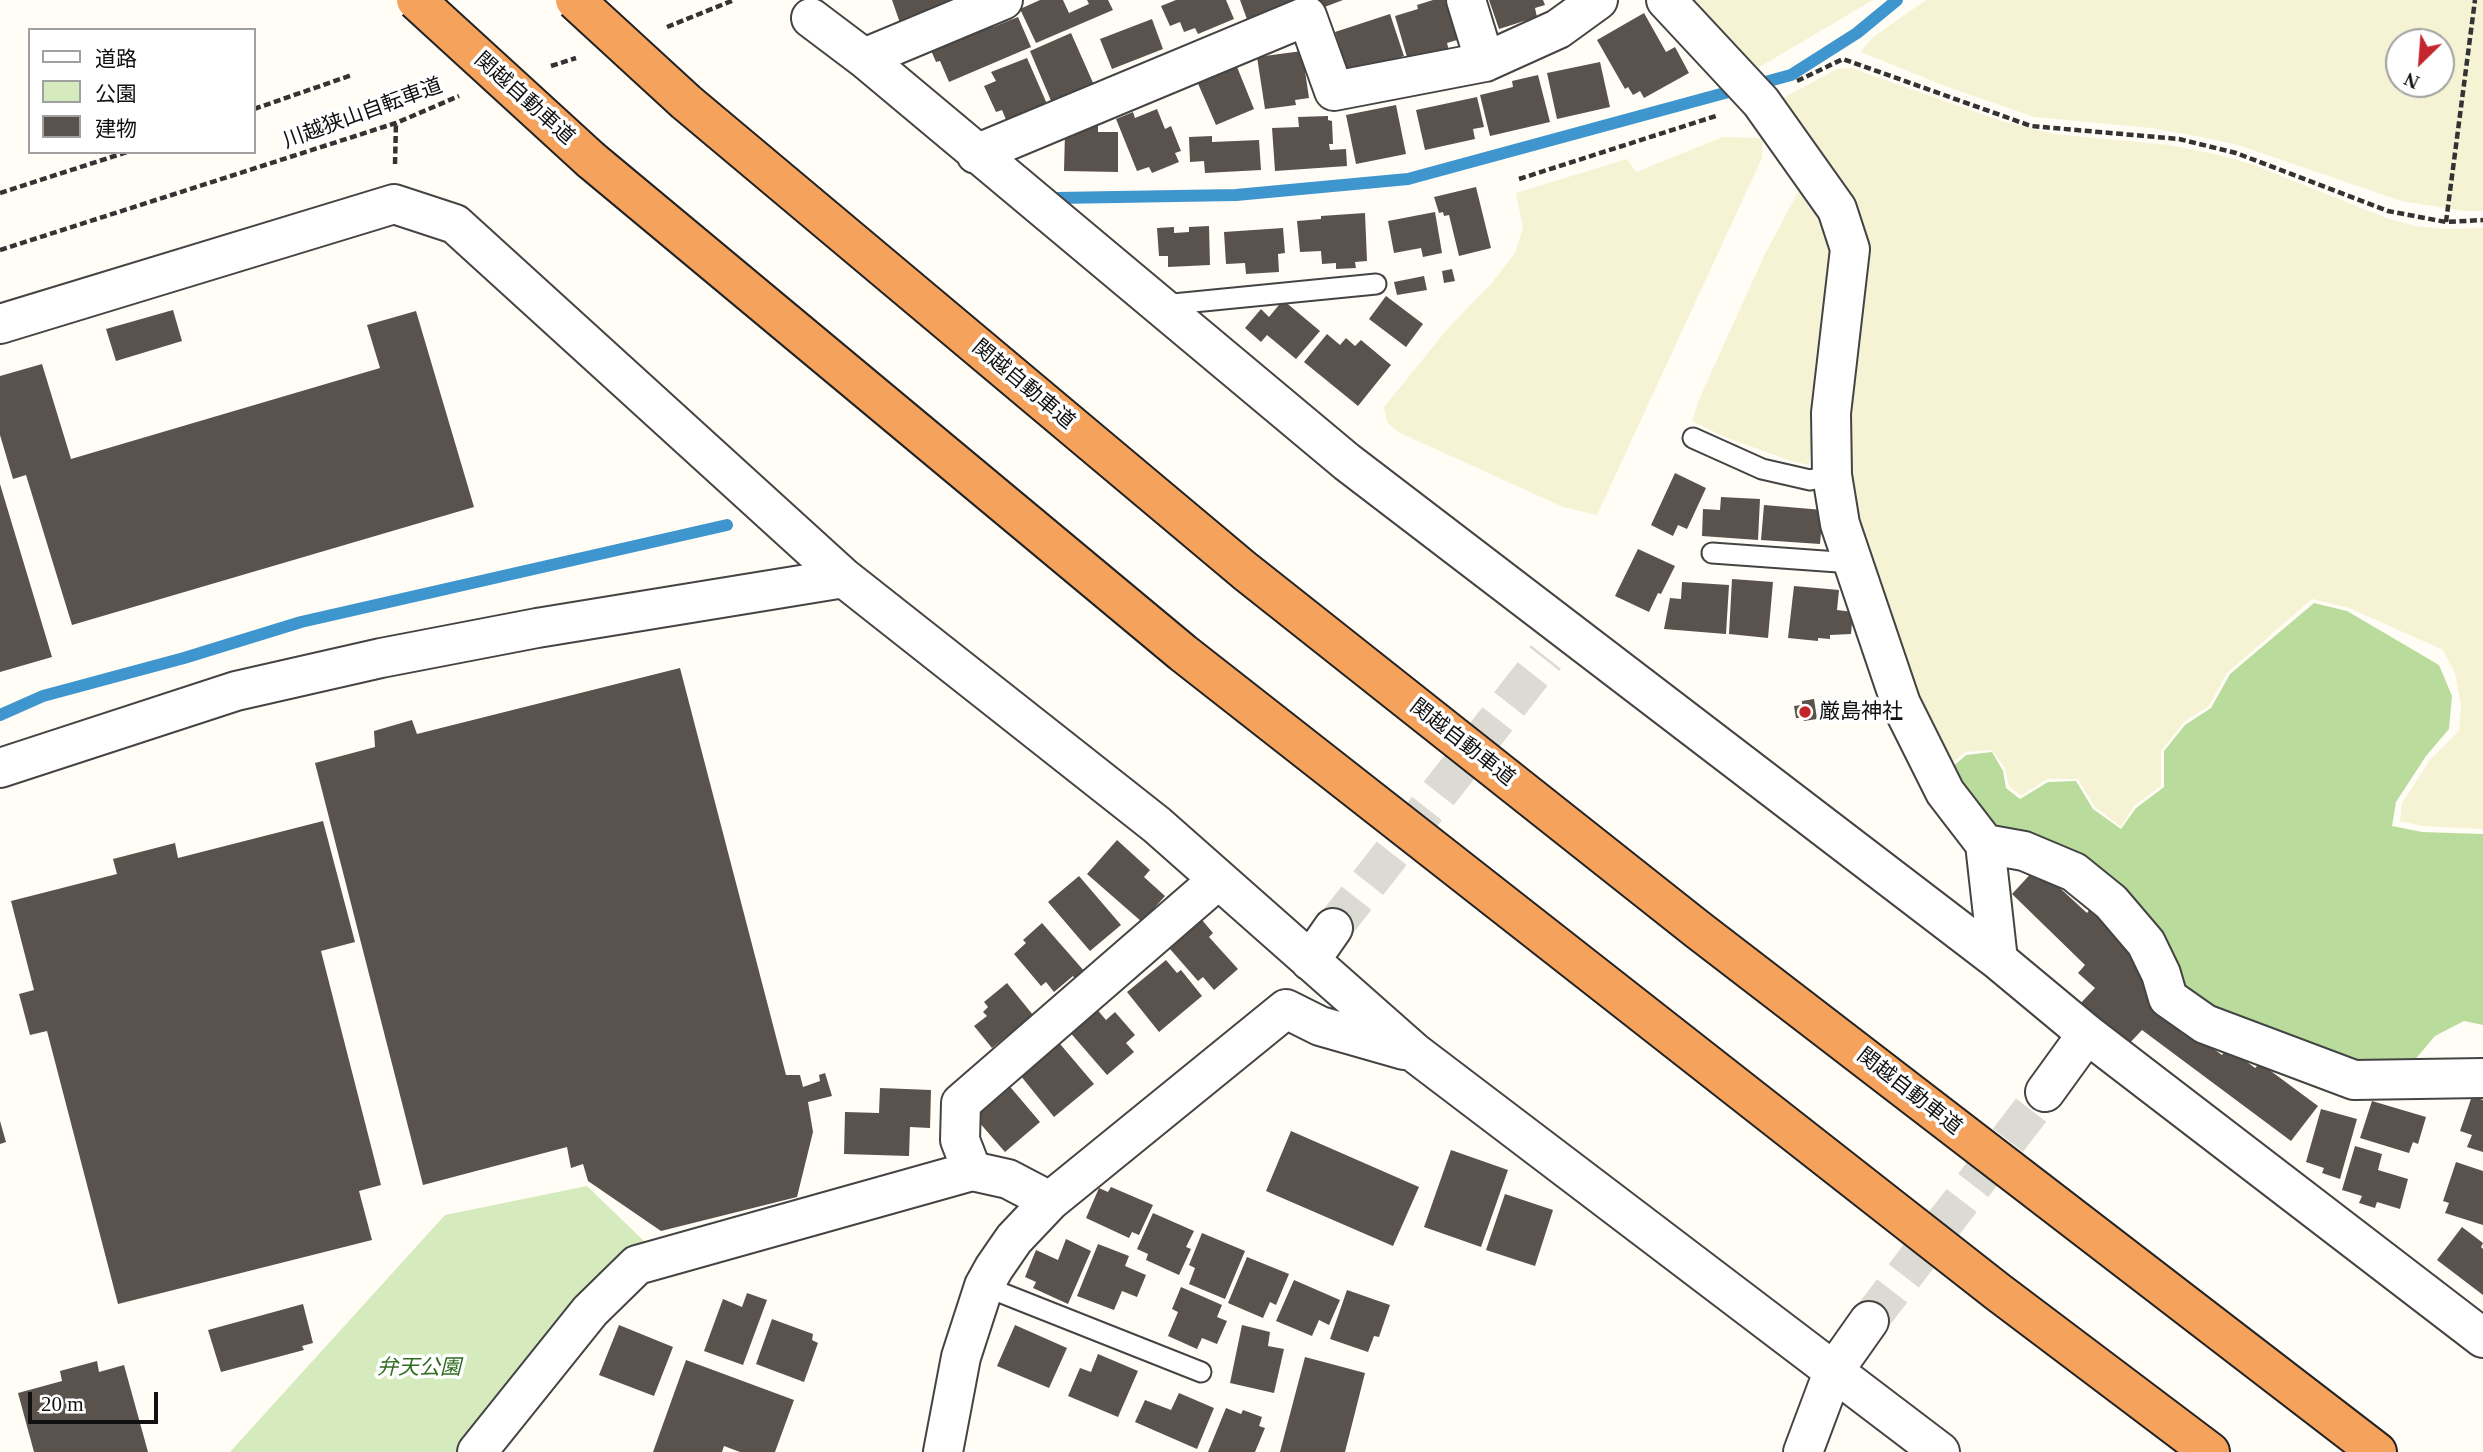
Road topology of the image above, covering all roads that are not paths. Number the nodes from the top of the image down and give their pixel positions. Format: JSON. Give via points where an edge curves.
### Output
{"nodes":[{"id":1,"x":416,"y":0,"type":"edge"},
{"id":2,"x":575,"y":0,"type":"edge"},
{"id":3,"x":1003,"y":0,"type":"edge"},
{"id":4,"x":1466,"y":0,"type":"edge"},
{"id":5,"x":1598,"y":0,"type":"edge"},
{"id":6,"x":1667,"y":0,"type":"edge"},
{"id":7,"x":811,"y":18,"type":"dead end"},
{"id":8,"x":864,"y":58,"type":"junction"},
{"id":9,"x":1485,"y":62,"type":"junction"},
{"id":10,"x":976,"y":154,"type":"junction"},
{"id":11,"x":1376,"y":284,"type":"dead end"},
{"id":12,"x":1162,"y":305,"type":"junction"},
{"id":13,"x":0,"y":324,"type":"edge"},
{"id":14,"x":1693,"y":438,"type":"dead end"},
{"id":15,"x":1832,"y":475,"type":"junction"},
{"id":16,"x":1712,"y":553,"type":"dead end"},
{"id":17,"x":1852,"y":563,"type":"junction"},
{"id":18,"x":844,"y":578,"type":"junction"},
{"id":19,"x":0,"y":768,"type":"edge"},
{"id":20,"x":1985,"y":844,"type":"junction"},
{"id":21,"x":1218,"y":880,"type":"junction"},
{"id":22,"x":1333,"y":928,"type":"tunnel mouth"},
{"id":23,"x":1998,"y":960,"type":"junction"},
{"id":24,"x":1310,"y":961,"type":"junction"},
{"id":25,"x":2087,"y":1034,"type":"junction"},
{"id":26,"x":1415,"y":1053,"type":"junction"},
{"id":27,"x":2483,"y":1078,"type":"edge"},
{"id":28,"x":2045,"y":1092,"type":"tunnel mouth"},
{"id":29,"x":972,"y":1171,"type":"junction"},
{"id":30,"x":1050,"y":1201,"type":"junction"},
{"id":31,"x":984,"y":1286,"type":"junction"},
{"id":32,"x":1869,"y":1321,"type":"tunnel mouth"},
{"id":33,"x":2483,"y":1338,"type":"edge"},
{"id":34,"x":1201,"y":1372,"type":"dead end"},
{"id":35,"x":1833,"y":1372,"type":"junction"},
{"id":36,"x":477,"y":1452,"type":"edge"},
{"id":37,"x":943,"y":1452,"type":"edge"},
{"id":38,"x":1803,"y":1452,"type":"edge"},
{"id":39,"x":1940,"y":1452,"type":"edge"},
{"id":40,"x":2210,"y":1452,"type":"edge"},
{"id":41,"x":2377,"y":1452,"type":"edge"}],
"edges":[{"from":1,"to":40,"type":"highway","name":"関越自動車道","bridge":true,"via":[[591,160],[1183,653]]},
{"from":2,"to":41,"type":"highway","name":"関越自動車道","bridge":true,"via":[[686,102],[1245,571],[1696,929]]},
{"from":3,"to":8,"type":"street"},
{"from":4,"to":9,"type":"street"},
{"from":5,"to":9,"type":"street","via":[[1559,29]]},
{"from":6,"to":15,"type":"street","via":[[1752,92],[1837,209],[1850,249],[1831,413]]},
{"from":7,"to":8,"type":"street"},
{"from":8,"to":10,"type":"street"},
{"from":9,"to":10,"type":"street","via":[[1334,91],[1307,16]]},
{"from":10,"to":12,"type":"street"},
{"from":11,"to":12,"type":"lane"},
{"from":12,"to":23,"type":"street","via":[[1557,644]]},
{"from":13,"to":18,"type":"street","via":[[394,204],[455,225]]},
{"from":14,"to":15,"type":"lane","via":[[1762,469],[1811,480]]},
{"from":15,"to":17,"type":"street"},
{"from":16,"to":17,"type":"lane"},
{"from":17,"to":20,"type":"street","via":[[1901,704],[1945,792]]},
{"from":18,"to":19,"type":"street","via":[[381,658],[236,691]]},
{"from":18,"to":21,"type":"street","via":[[1157,825]]},
{"from":20,"to":23,"type":"street"},
{"from":20,"to":27,"type":"street","via":[[2024,851],[2074,872],[2111,902],[2146,943],[2168,998],[2204,1024],[2354,1080]]},
{"from":21,"to":24,"type":"street"},
{"from":21,"to":29,"type":"street","via":[[961,1103],[960,1140]]},
{"from":22,"to":24,"type":"street"},
{"from":23,"to":25,"type":"street"},
{"from":24,"to":26,"type":"street"},
{"from":25,"to":28,"type":"street"},
{"from":25,"to":33,"type":"street"},
{"from":26,"to":30,"type":"street","via":[[1320,1026],[1286,1009]]},
{"from":26,"to":35,"type":"street"},
{"from":29,"to":30,"type":"street","via":[[1007,1179]]},
{"from":29,"to":36,"type":"street","via":[[636,1265],[590,1311]]},
{"from":30,"to":31,"type":"street","via":[[1014,1240]]},
{"from":31,"to":34,"type":"lane"},
{"from":31,"to":37,"type":"street","via":[[961,1357]]},
{"from":32,"to":35,"type":"street"},
{"from":35,"to":38,"type":"street"},
{"from":35,"to":39,"type":"street"}]}
